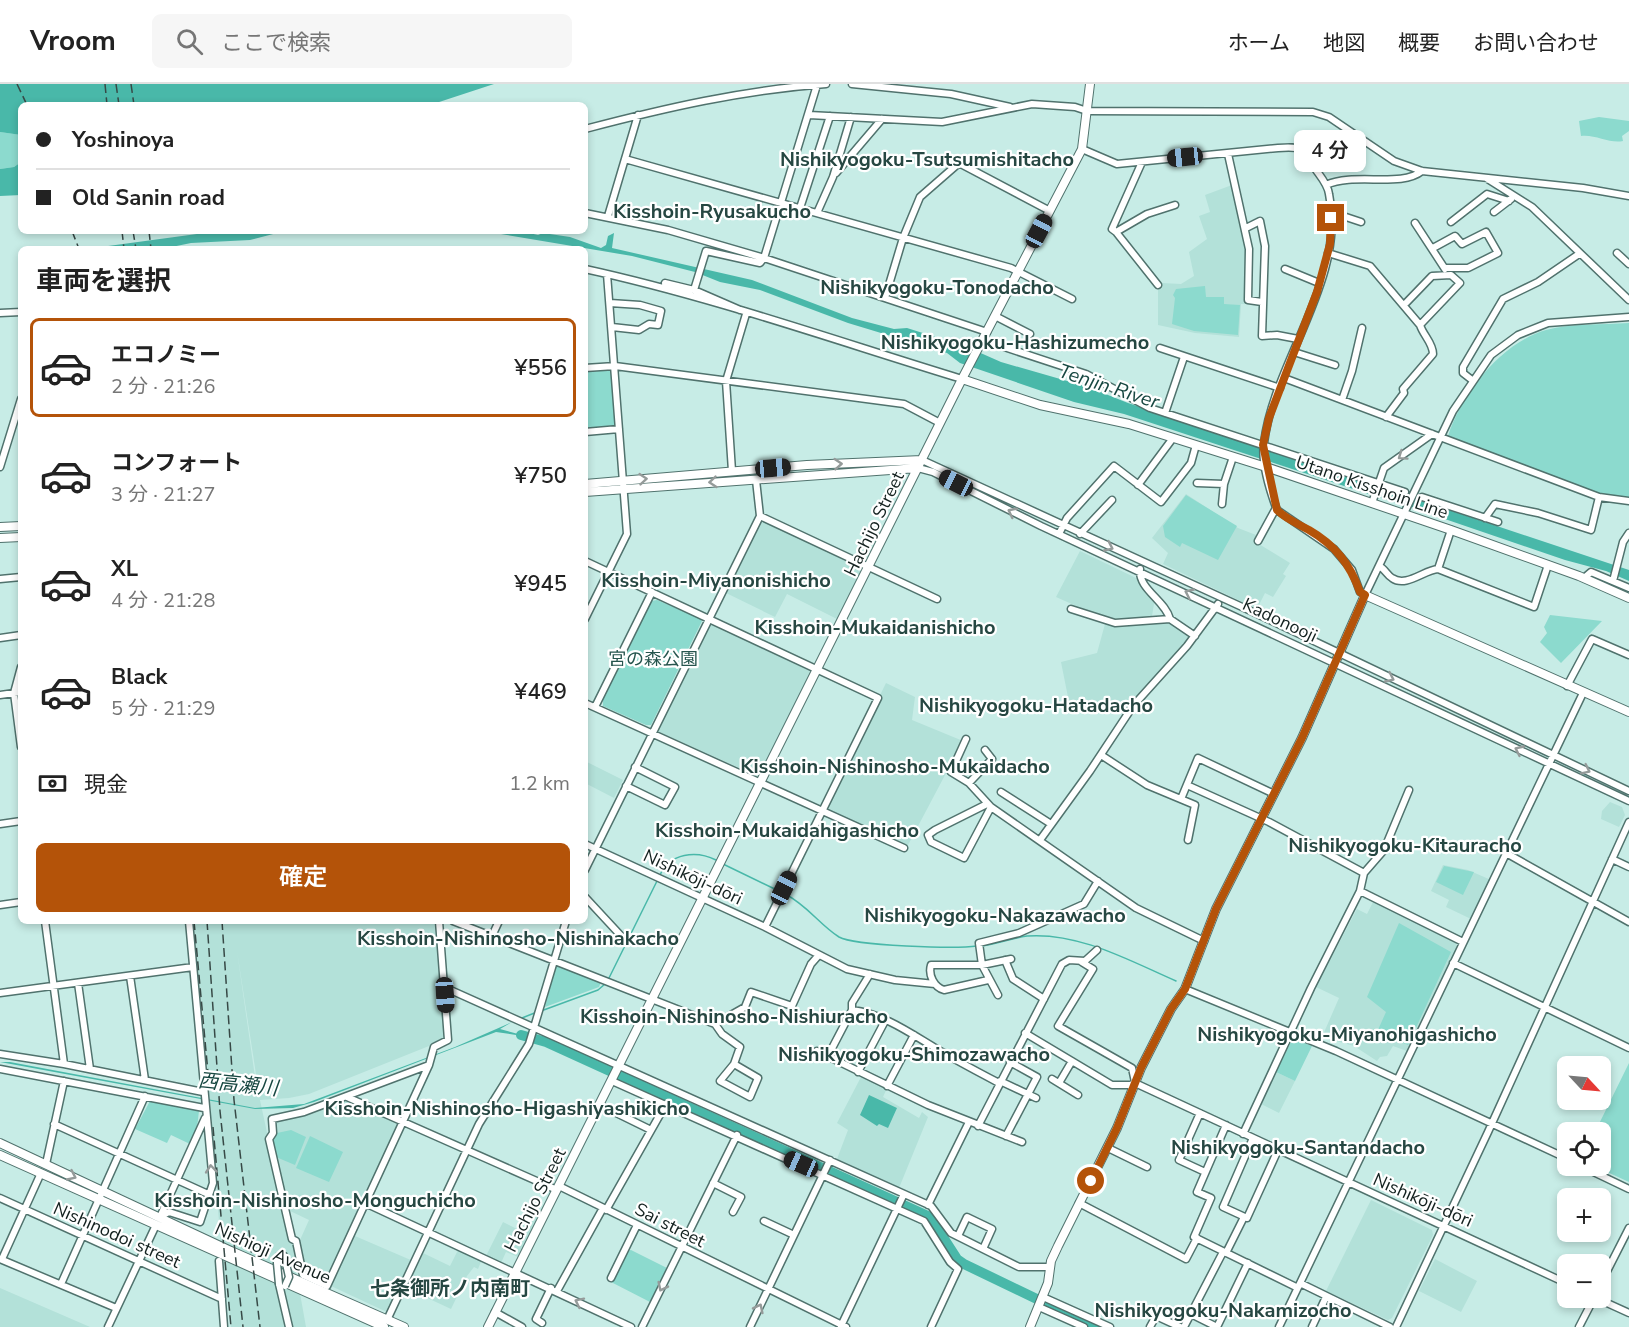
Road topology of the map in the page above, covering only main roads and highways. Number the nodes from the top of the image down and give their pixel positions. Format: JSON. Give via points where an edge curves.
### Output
{"nodes":[{"id":1,"x":1090,"y":84,"type":"edge"},
{"id":2,"x":964,"y":376,"type":"junction"},
{"id":3,"x":920,"y":464,"type":"junction"},
{"id":4,"x":807,"y":465,"type":"junction"},
{"id":5,"x":755,"y":470,"type":"junction"},
{"id":6,"x":732,"y":471,"type":"junction"},
{"id":7,"x":808,"y":476,"type":"junction"},
{"id":8,"x":756,"y":480,"type":"junction"},
{"id":9,"x":675,"y":481,"type":"junction"},
{"id":10,"x":733,"y":481,"type":"junction"},
{"id":11,"x":588,"y":484,"type":"edge"},
{"id":12,"x":588,"y":492,"type":"edge"},
{"id":13,"x":18,"y":526,"type":"edge"},
{"id":14,"x":0,"y":527,"type":"edge"},
{"id":15,"x":18,"y":537,"type":"edge"},
{"id":16,"x":0,"y":538,"type":"edge"},
{"id":17,"x":1629,"y":598,"type":"edge"},
{"id":18,"x":1628,"y":710,"type":"edge"},
{"id":19,"x":0,"y":1143,"type":"edge"},
{"id":20,"x":0,"y":1155,"type":"edge"},
{"id":21,"x":101,"y":1195,"type":"junction"},
{"id":22,"x":386,"y":1324,"type":"edge"},
{"id":23,"x":404,"y":1327,"type":"edge"},
{"id":24,"x":488,"y":1327,"type":"edge"},
{"id":25,"x":1030,"y":1327,"type":"edge"}],
"edges":[{"from":1,"to":2,"type":"main road","name":"Hachijo Street","via":[[1082,149]]},
{"from":2,"to":3,"type":"main road","name":"Hachijo Street"},
{"from":2,"to":17,"type":"main road","name":"Utano Kisshoin Line","via":[[1040,405],[1129,424],[1373,500]]},
{"from":4,"to":3,"type":"main road","one_way":true},
{"from":3,"to":7,"type":"main road"},
{"from":3,"to":24,"type":"main road","name":"Hachijo Street"},
{"from":4,"to":5,"type":"main road"},
{"from":4,"to":7,"type":"main road"},
{"from":5,"to":6,"type":"main road"},
{"from":5,"to":8,"type":"main road"},
{"from":6,"to":9,"type":"main road"},
{"from":6,"to":10,"type":"main road"},
{"from":7,"to":8,"type":"main road"},
{"from":8,"to":10,"type":"main road"},
{"from":10,"to":9,"type":"main road","one_way":true},
{"from":11,"to":9,"type":"main road","one_way":true},
{"from":9,"to":12,"type":"main road"},
{"from":13,"to":14,"type":"main road"},
{"from":15,"to":16,"type":"main road"},
{"from":18,"to":25,"type":"main road","via":[[1365,595],[1274,794],[1216,909],[1185,989],[1171,1009],[1058,1246]]},
{"from":19,"to":21,"type":"main road","name":"Nishioji Avenue","one_way":true},
{"from":20,"to":21,"type":"main road","name":"Nishioji Avenue"},
{"from":21,"to":22,"type":"main road","name":"Nishioji Avenue"},
{"from":22,"to":23,"type":"main road","name":"Nishioji Avenue"}]}
